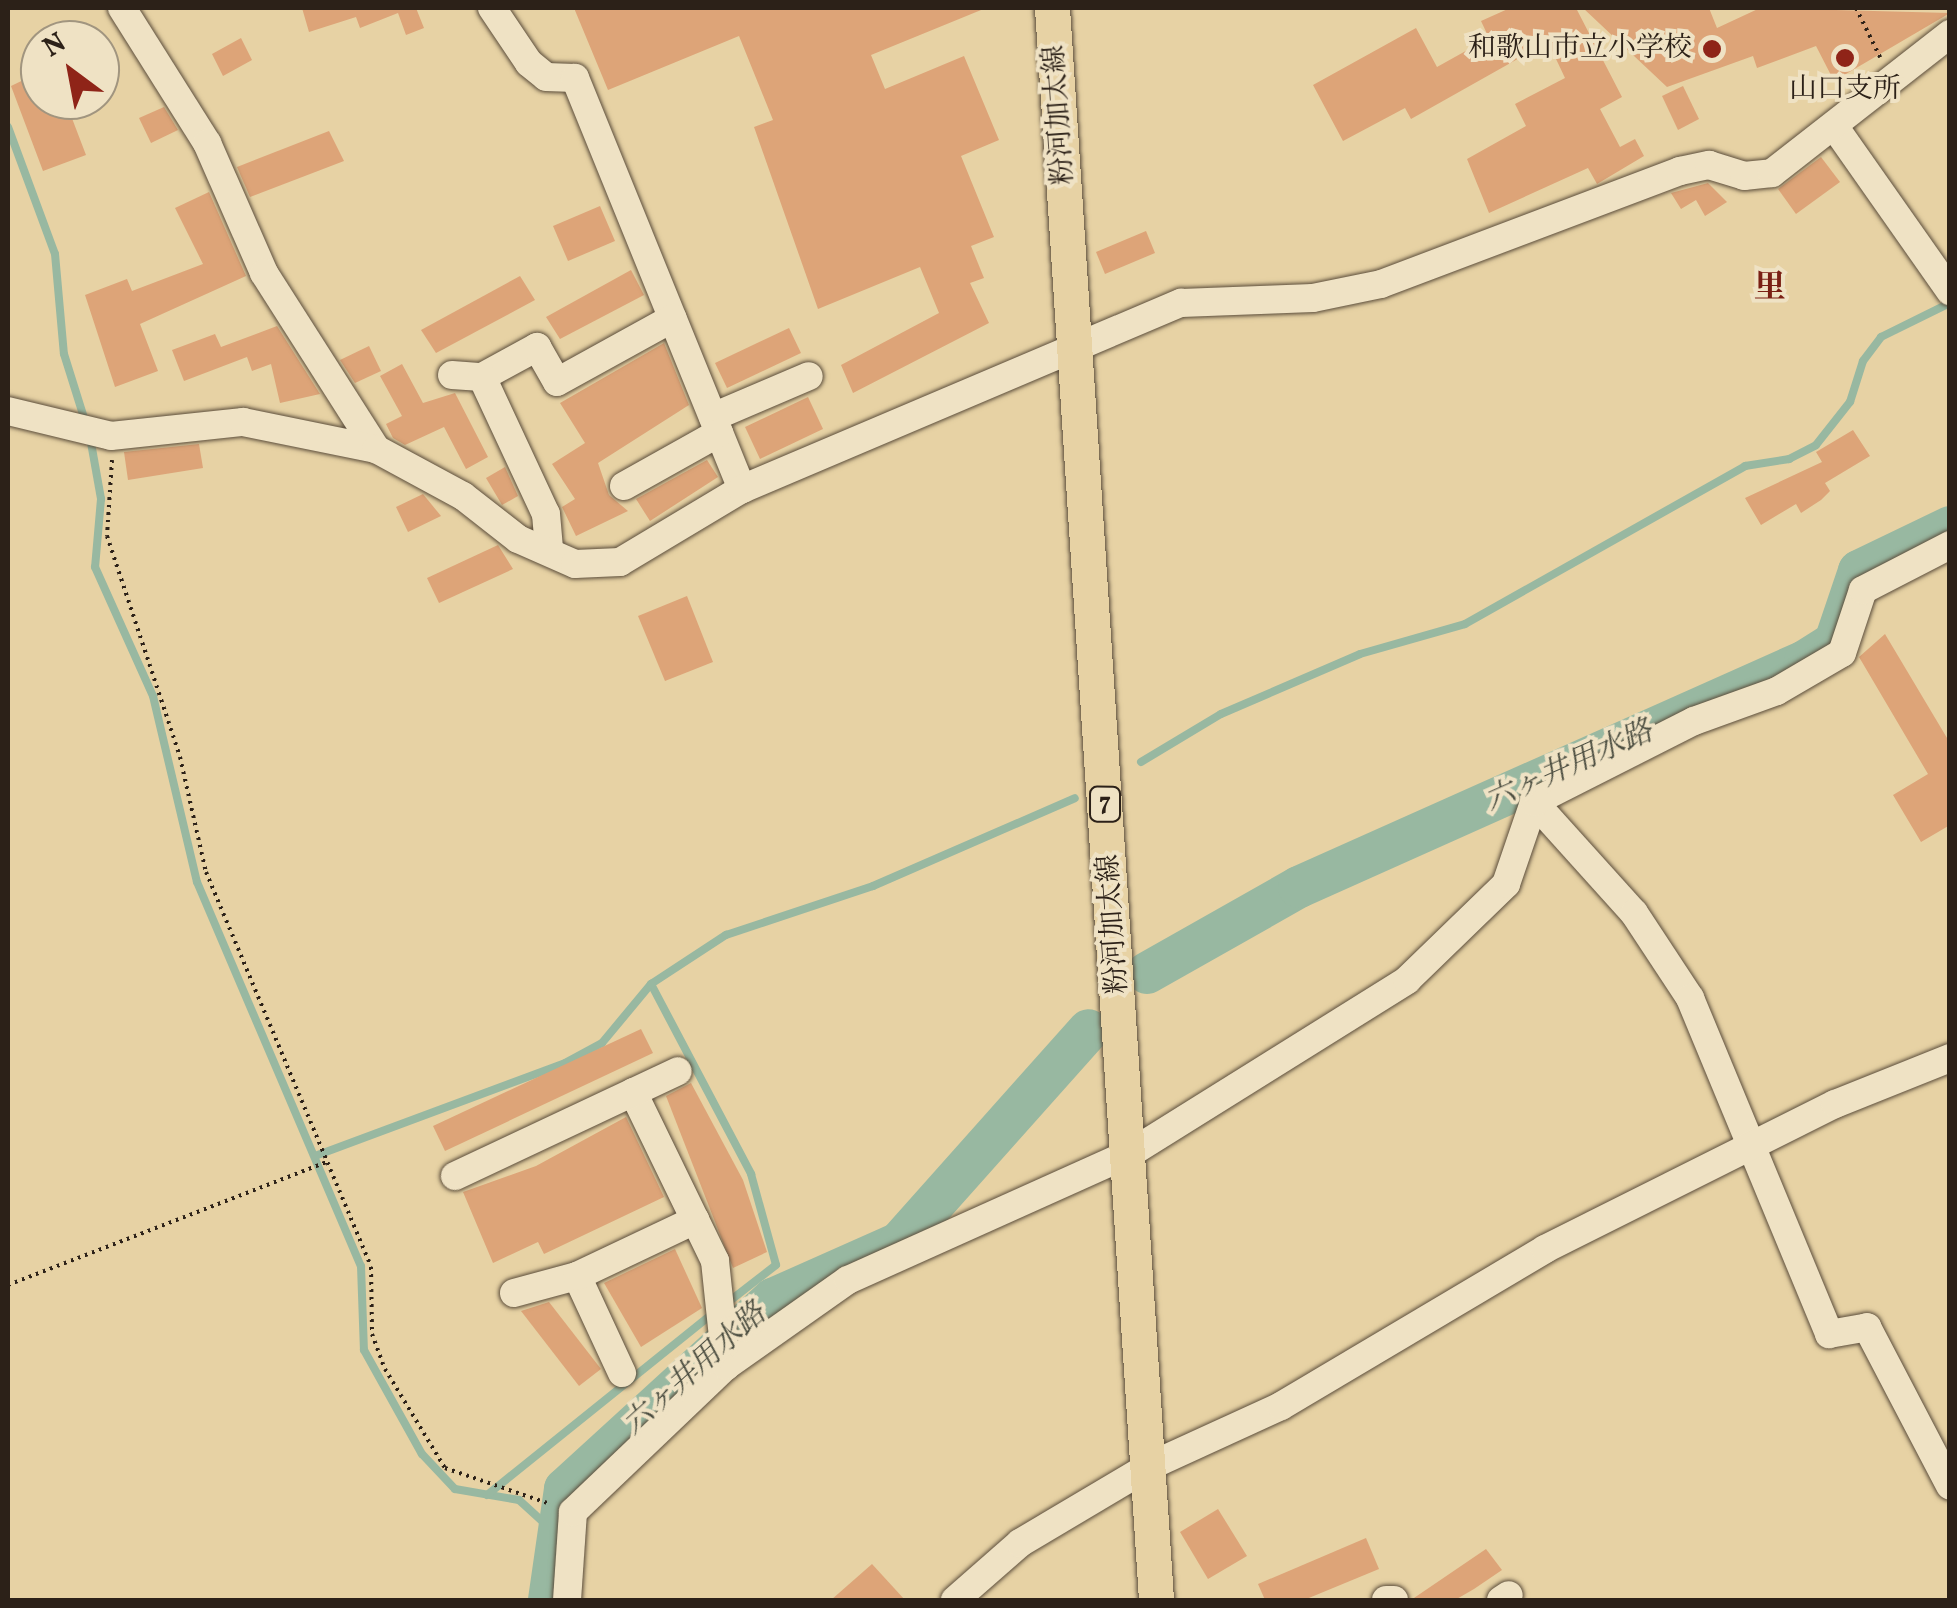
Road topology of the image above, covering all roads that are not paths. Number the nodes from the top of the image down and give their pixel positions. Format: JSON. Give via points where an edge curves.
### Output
{"nodes":[{"id":1,"x":122,"y":8,"type":"edge"},
{"id":2,"x":492,"y":8,"type":"edge"},
{"id":3,"x":1052,"y":8,"type":"edge"},
{"id":4,"x":1950,"y":34,"type":"edge"},
{"id":5,"x":1834,"y":126,"type":"junction"},
{"id":6,"x":1950,"y":291,"type":"edge"},
{"id":7,"x":672,"y":318,"type":"junction"},
{"id":8,"x":1075,"y":346,"type":"junction"},
{"id":9,"x":452,"y":375,"type":"dead end"},
{"id":10,"x":482,"y":376,"type":"junction"},
{"id":11,"x":809,"y":376,"type":"dead end"},
{"id":12,"x":8,"y":411,"type":"edge"},
{"id":13,"x":716,"y":425,"type":"junction"},
{"id":14,"x":376,"y":449,"type":"junction"},
{"id":15,"x":624,"y":486,"type":"dead end"},
{"id":16,"x":742,"y":489,"type":"junction"},
{"id":17,"x":1950,"y":545,"type":"edge"},
{"id":18,"x":549,"y":552,"type":"junction"},
{"id":19,"x":1534,"y":802,"type":"junction"},
{"id":20,"x":1950,"y":1058,"type":"edge"},
{"id":21,"x":678,"y":1071,"type":"dead end"},
{"id":22,"x":633,"y":1092,"type":"junction"},
{"id":23,"x":1754,"y":1146,"type":"junction"},
{"id":24,"x":1129,"y":1154,"type":"junction"},
{"id":25,"x":455,"y":1176,"type":"dead end"},
{"id":26,"x":695,"y":1220,"type":"junction"},
{"id":27,"x":577,"y":1276,"type":"junction"},
{"id":28,"x":514,"y":1293,"type":"dead end"},
{"id":29,"x":726,"y":1366,"type":"junction"},
{"id":30,"x":622,"y":1373,"type":"dead end"},
{"id":31,"x":1148,"y":1467,"type":"junction"},
{"id":32,"x":1950,"y":1486,"type":"edge"},
{"id":33,"x":567,"y":1600,"type":"edge"},
{"id":34,"x":955,"y":1600,"type":"edge"},
{"id":35,"x":1156,"y":1600,"type":"edge"},
{"id":36,"x":1386,"y":1600,"type":"edge"},
{"id":37,"x":1394,"y":1600,"type":"edge"}],
"edges":[{"from":1,"to":14,"type":"street","via":[[207,144],[264,274]]},
{"from":2,"to":7,"type":"street","via":[[546,76],[575,78]]},
{"from":3,"to":8,"type":"main road","name":"粉河加太線","number":"7"},
{"from":4,"to":5,"type":"street"},
{"from":5,"to":6,"type":"street"},
{"from":5,"to":8,"type":"street","via":[[1772,173],[1744,176],[1709,165],[1680,171],[1381,284],[1313,298],[1180,303]]},
{"from":7,"to":10,"type":"street","via":[[558,382],[538,347]]},
{"from":7,"to":13,"type":"street"},
{"from":8,"to":16,"type":"street"},
{"from":8,"to":24,"type":"main road","name":"粉河加太線","number":"7"},
{"from":9,"to":10,"type":"street"},
{"from":10,"to":18,"type":"street","via":[[546,514]]},
{"from":11,"to":13,"type":"street"},
{"from":12,"to":14,"type":"street","via":[[111,436],[244,422]]},
{"from":13,"to":15,"type":"street"},
{"from":13,"to":16,"type":"street"},
{"from":14,"to":18,"type":"street"},
{"from":16,"to":18,"type":"street","via":[[620,562],[575,564]]},
{"from":17,"to":19,"type":"street","via":[[1863,590],[1842,653],[1778,692],[1694,721]]},
{"from":19,"to":23,"type":"street","via":[[1634,913],[1690,998]]},
{"from":19,"to":24,"type":"street","via":[[1522,856],[1463,934],[1406,980]]},
{"from":20,"to":23,"type":"street"},
{"from":21,"to":22,"type":"street"},
{"from":22,"to":25,"type":"street"},
{"from":22,"to":26,"type":"street"},
{"from":23,"to":31,"type":"street","via":[[1545,1249],[1281,1406]]},
{"from":23,"to":32,"type":"street","via":[[1830,1334],[1867,1327]]},
{"from":24,"to":29,"type":"street","via":[[848,1280]]},
{"from":24,"to":31,"type":"main road","name":"粉河加太線","number":"7"},
{"from":26,"to":27,"type":"street"},
{"from":26,"to":29,"type":"street","via":[[722,1290]]},
{"from":27,"to":28,"type":"street"},
{"from":27,"to":30,"type":"street"},
{"from":29,"to":33,"type":"street","via":[[573,1512]]},
{"from":31,"to":34,"type":"street","via":[[1020,1543]]},
{"from":31,"to":35,"type":"main road","name":"粉河加太線","number":"7"},
{"from":36,"to":37,"type":"street"}]}
